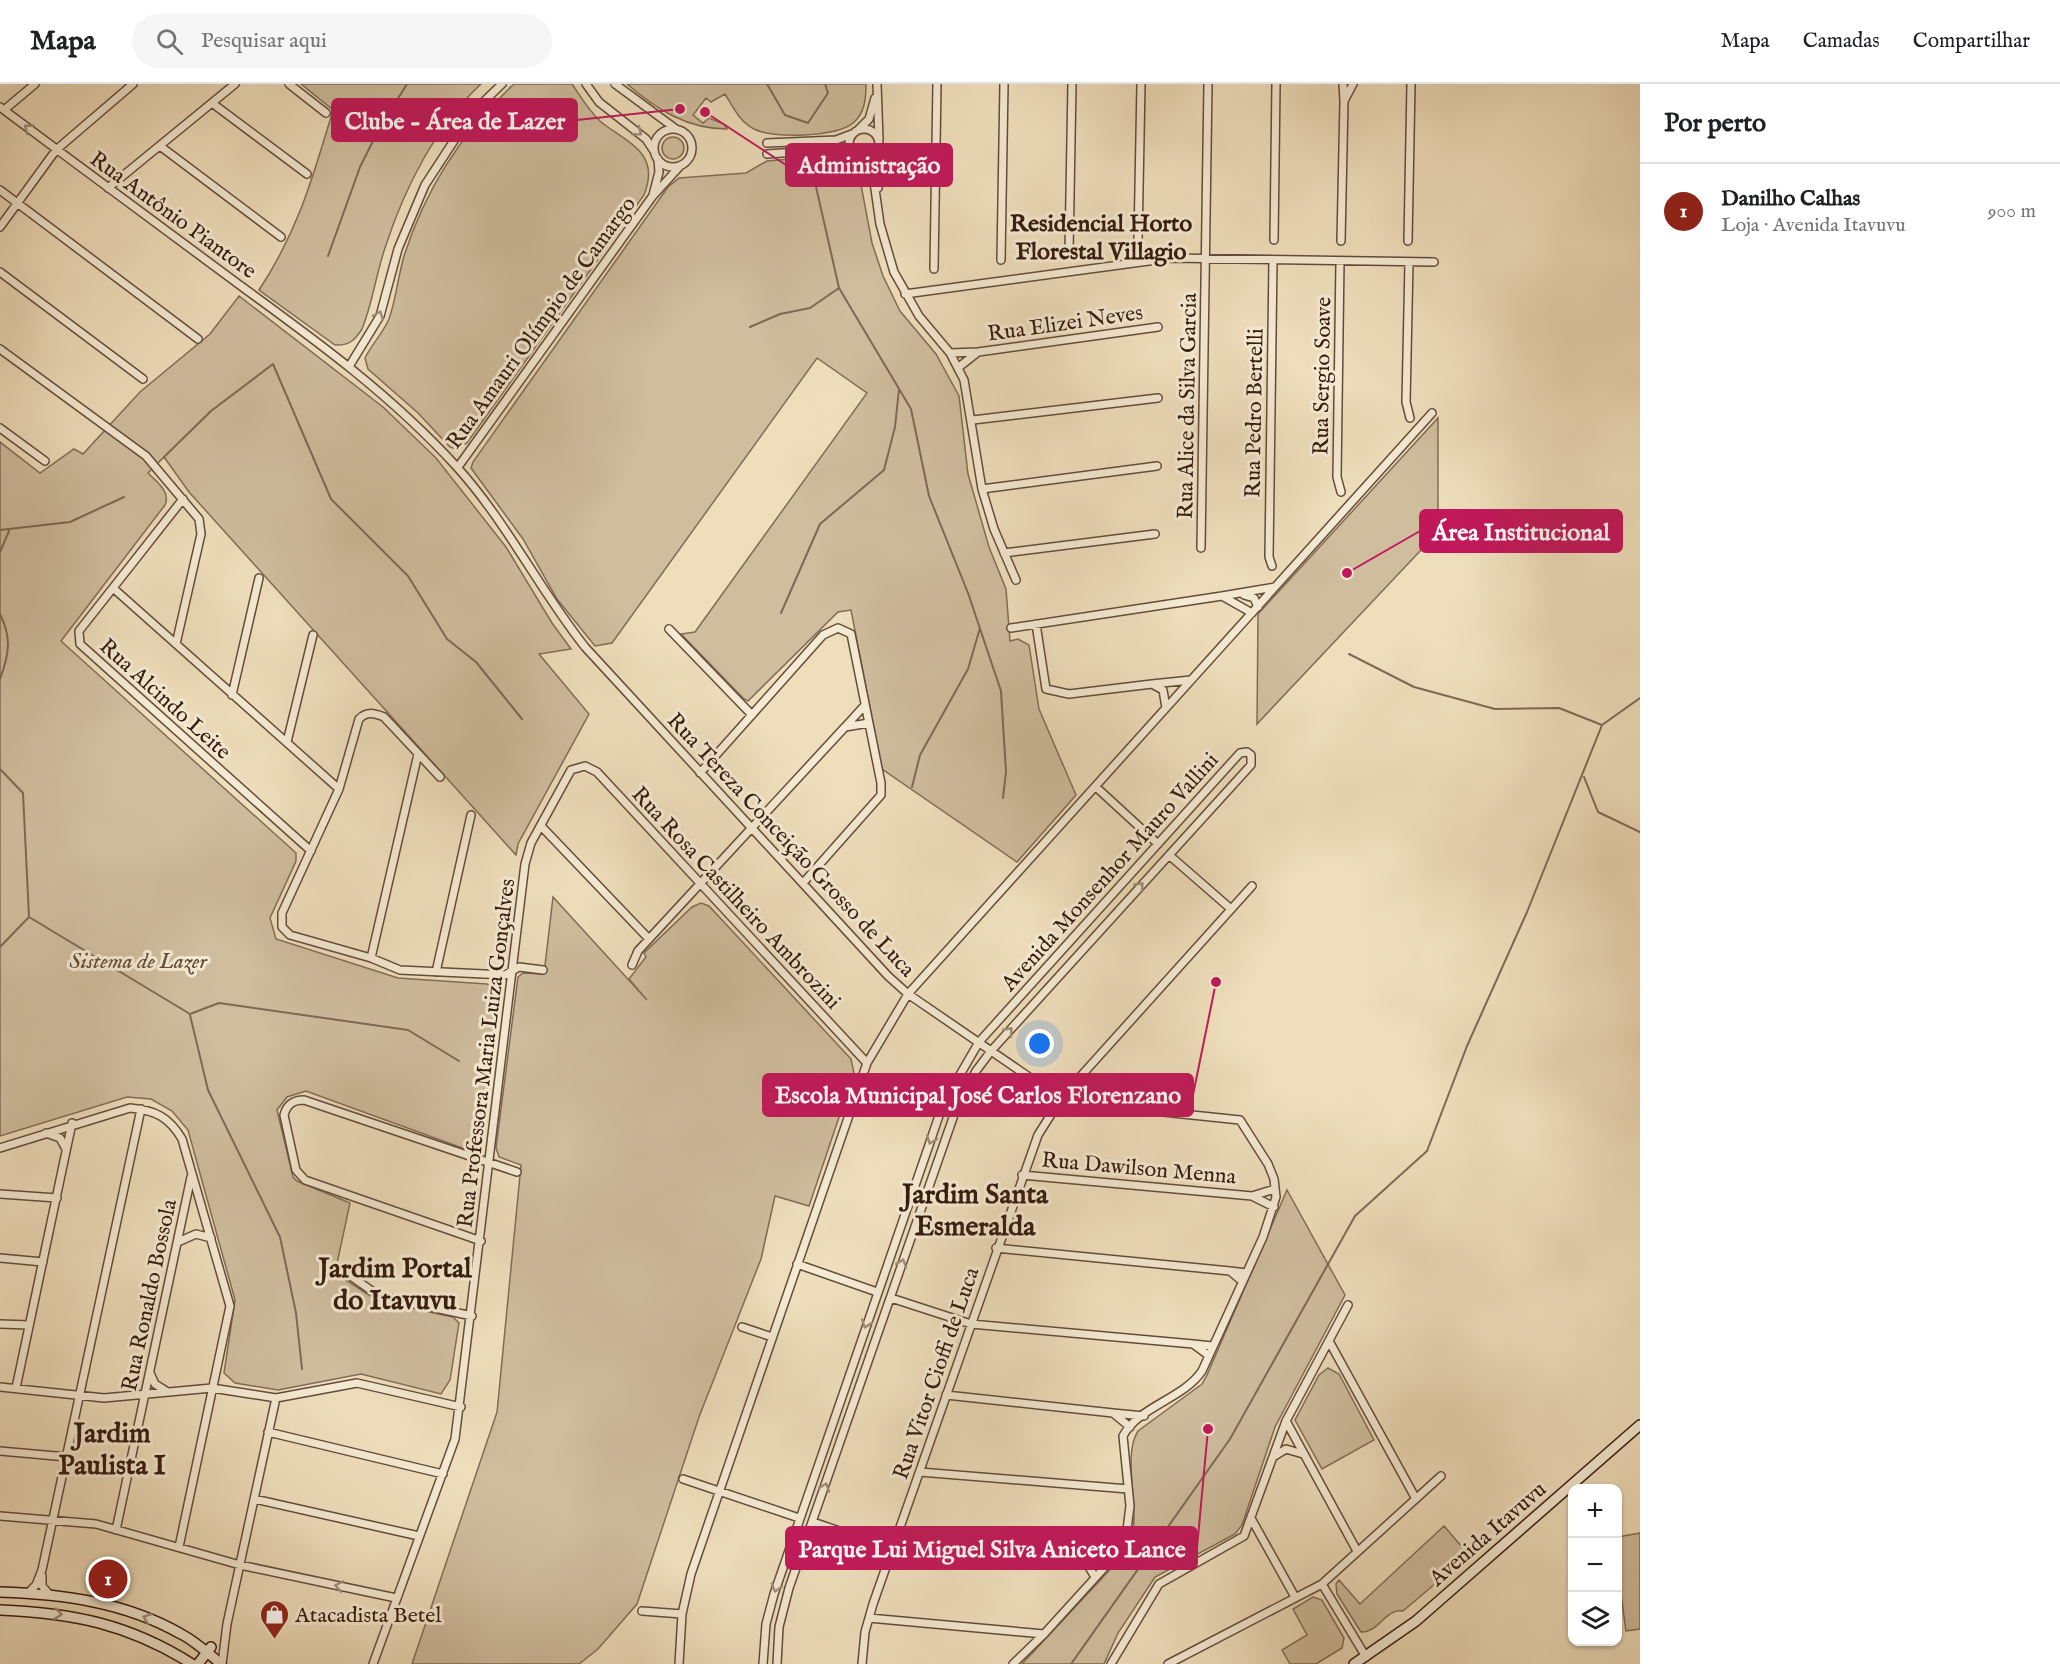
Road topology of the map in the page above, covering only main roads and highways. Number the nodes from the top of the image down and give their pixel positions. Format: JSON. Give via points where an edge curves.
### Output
{"nodes":[{"id":1,"x":1640,"y":1425,"type":"edge"},
{"id":2,"x":0,"y":1592,"type":"edge"},
{"id":3,"x":0,"y":1611,"type":"edge"},
{"id":4,"x":209,"y":1650,"type":"junction"},
{"id":5,"x":192,"y":1664,"type":"edge"},
{"id":6,"x":198,"y":1664,"type":"edge"},
{"id":7,"x":222,"y":1664,"type":"edge"},
{"id":8,"x":1354,"y":1664,"type":"edge"}],
"edges":[{"from":1,"to":8,"type":"main road","name":"Avenida Itavuvu","via":[[1416,1621]]},
{"from":4,"to":2,"type":"main road","one_way":true,"via":[[119,1607],[50,1595]]},
{"from":3,"to":5,"type":"main road","one_way":true,"via":[[66,1614],[95,1620],[148,1638]]},
{"from":4,"to":6,"type":"main road"},
{"from":4,"to":7,"type":"main road"}]}
